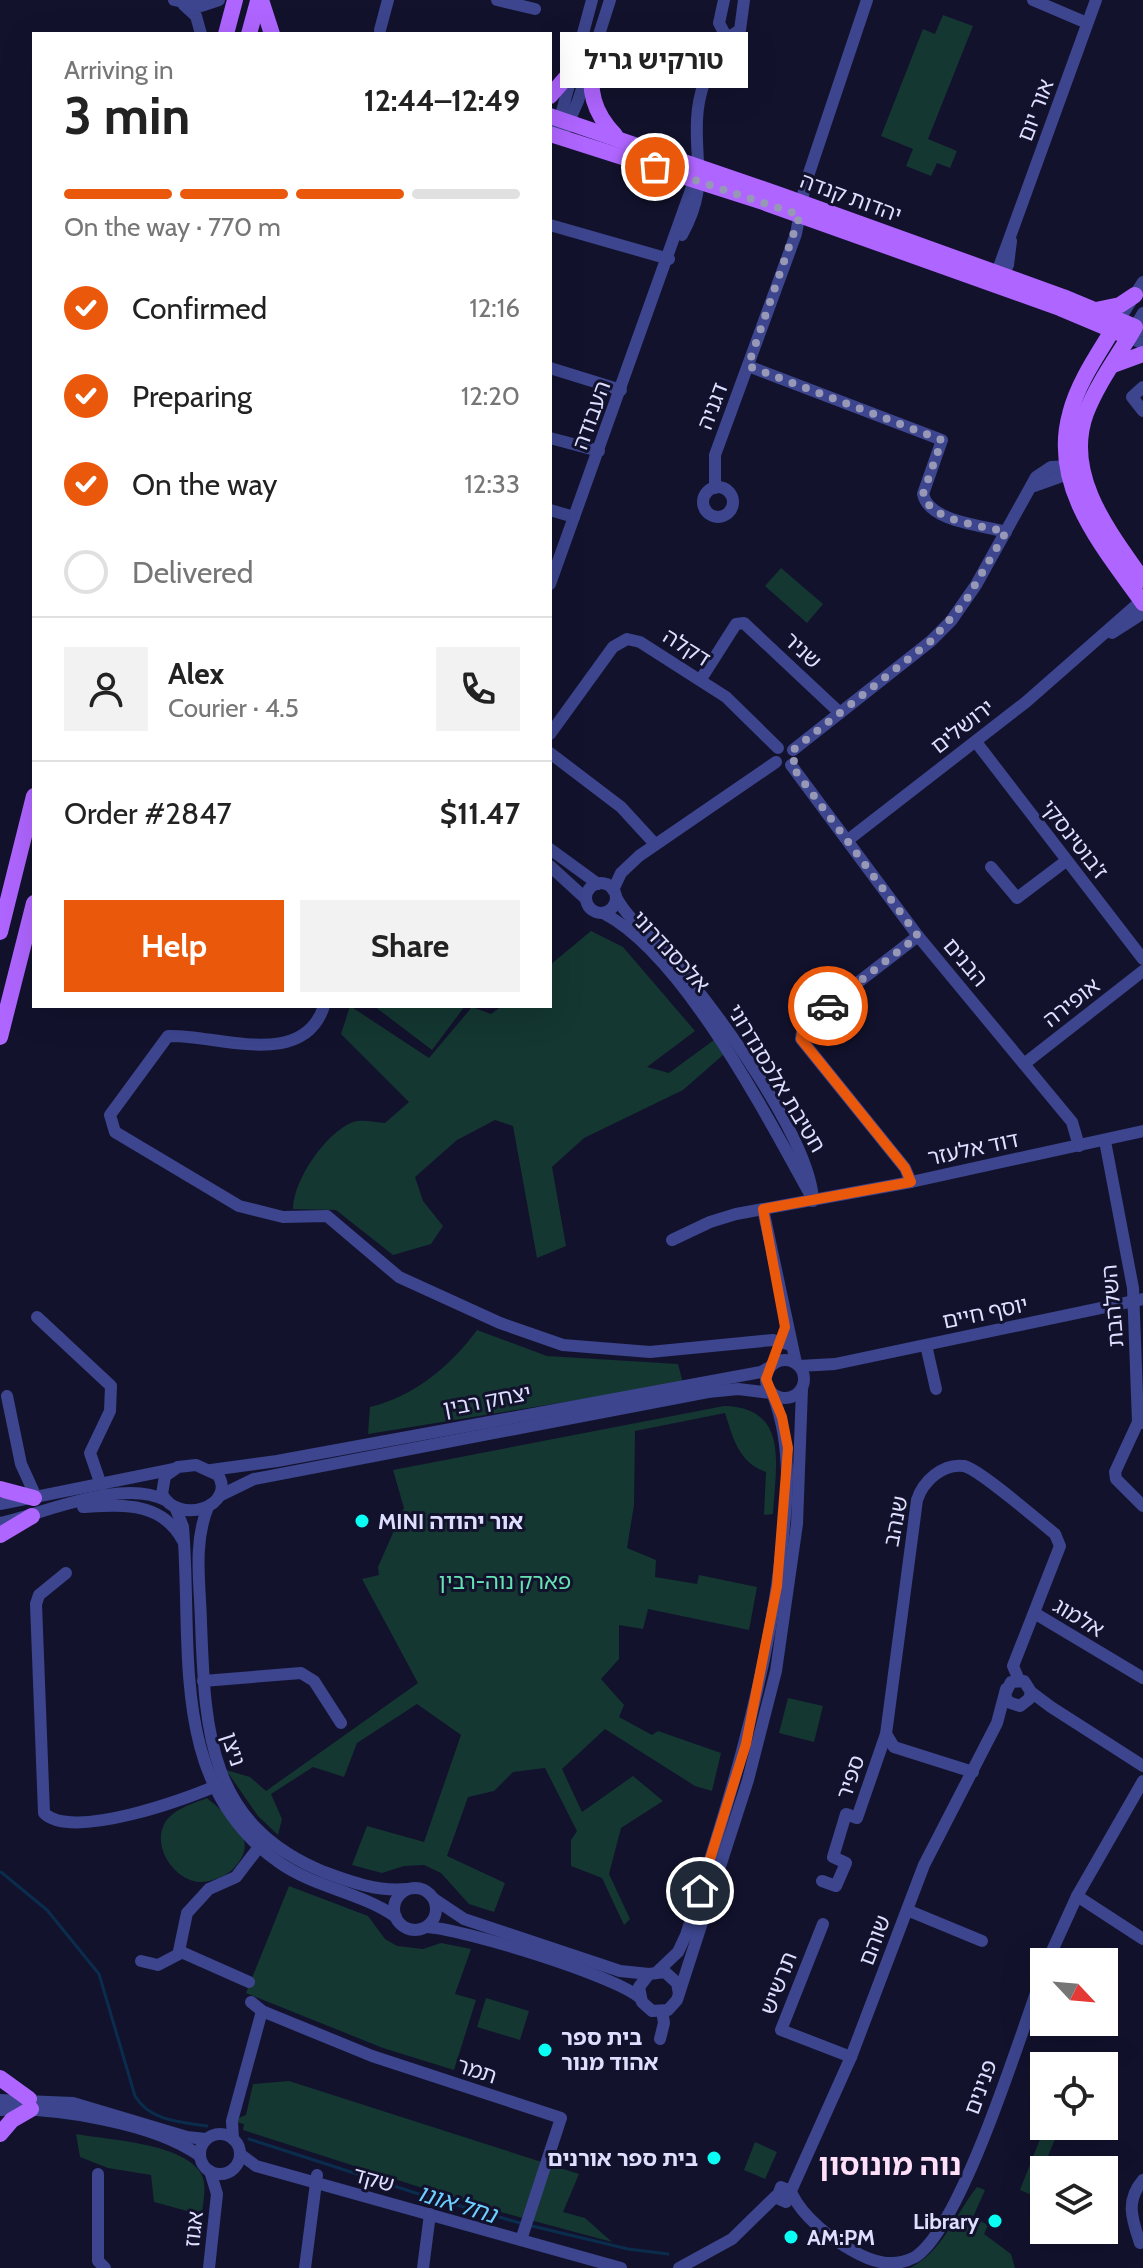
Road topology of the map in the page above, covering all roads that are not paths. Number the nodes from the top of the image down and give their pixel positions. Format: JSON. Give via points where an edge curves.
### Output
{"nodes":[{"id":1,"x":219,"y":0,"type":"edge"},
{"id":2,"x":235,"y":0,"type":"edge"},
{"id":3,"x":260,"y":0,"type":"edge"},
{"id":4,"x":388,"y":0,"type":"edge"},
{"id":5,"x":497,"y":0,"type":"edge"},
{"id":6,"x":592,"y":0,"type":"edge"},
{"id":7,"x":610,"y":0,"type":"edge"},
{"id":8,"x":724,"y":0,"type":"edge"},
{"id":9,"x":744,"y":0,"type":"edge"},
{"id":10,"x":867,"y":0,"type":"edge"},
{"id":11,"x":1033,"y":0,"type":"edge"},
{"id":12,"x":1096,"y":0,"type":"edge"},
{"id":13,"x":177,"y":2,"type":"edge"},
{"id":14,"x":535,"y":9,"type":"dead end"},
{"id":15,"x":1087,"y":23,"type":"junction"},
{"id":16,"x":380,"y":30,"type":"dead end"},
{"id":17,"x":200,"y":32,"type":"edge"},
{"id":18,"x":227,"y":32,"type":"edge"},
{"id":19,"x":250,"y":32,"type":"edge"},
{"id":20,"x":271,"y":32,"type":"edge"},
{"id":21,"x":727,"y":38,"type":"junction"},
{"id":22,"x":593,"y":59,"type":"junction"},
{"id":23,"x":571,"y":72,"type":"junction"},
{"id":24,"x":552,"y":94,"type":"edge"},
{"id":25,"x":559,"y":119,"type":"edge"},
{"id":26,"x":554,"y":135,"type":"edge"},
{"id":27,"x":616,"y":136,"type":"junction"},
{"id":28,"x":699,"y":176,"type":"junction"},
{"id":29,"x":800,"y":209,"type":"junction"},
{"id":30,"x":552,"y":226,"type":"edge"},
{"id":31,"x":669,"y":259,"type":"junction"},
{"id":32,"x":998,"y":278,"type":"junction"},
{"id":33,"x":1139,"y":288,"type":"edge"},
{"id":34,"x":1096,"y":310,"type":"junction"},
{"id":35,"x":1132,"y":329,"type":"edge"},
{"id":36,"x":1143,"y":354,"type":"edge"},
{"id":37,"x":748,"y":366,"type":"junction"},
{"id":38,"x":1111,"y":366,"type":"junction"},
{"id":39,"x":552,"y":369,"type":"edge"},
{"id":40,"x":1143,"y":387,"type":"edge"},
{"id":41,"x":621,"y":390,"type":"junction"},
{"id":42,"x":1143,"y":411,"type":"edge"},
{"id":43,"x":552,"y":439,"type":"edge"},
{"id":44,"x":599,"y":451,"type":"junction"},
{"id":45,"x":1073,"y":469,"type":"junction"},
{"id":46,"x":715,"y":488,"type":"dead end"},
{"id":47,"x":552,"y":511,"type":"edge"},
{"id":48,"x":574,"y":517,"type":"junction"},
{"id":49,"x":1006,"y":532,"type":"junction"},
{"id":50,"x":552,"y":578,"type":"edge"},
{"id":51,"x":1143,"y":580,"type":"edge"},
{"id":52,"x":1142,"y":606,"type":"edge"},
{"id":53,"x":701,"y":679,"type":"junction"},
{"id":54,"x":840,"y":713,"type":"junction"},
{"id":55,"x":552,"y":731,"type":"edge"},
{"id":56,"x":976,"y":742,"type":"junction"},
{"id":57,"x":793,"y":750,"type":"junction"},
{"id":58,"x":552,"y":755,"type":"edge"},
{"id":59,"x":777,"y":755,"type":"junction"},
{"id":60,"x":791,"y":765,"type":"junction"},
{"id":61,"x":32,"y":804,"type":"edge"},
{"id":62,"x":848,"y":840,"type":"junction"},
{"id":63,"x":655,"y":844,"type":"junction"},
{"id":64,"x":552,"y":850,"type":"edge"},
{"id":65,"x":1066,"y":861,"type":"junction"},
{"id":66,"x":991,"y":867,"type":"dead end"},
{"id":67,"x":552,"y":868,"type":"edge"},
{"id":68,"x":608,"y":888,"type":"junction"},
{"id":69,"x":586,"y":899,"type":"junction"},
{"id":70,"x":32,"y":911,"type":"edge"},
{"id":71,"x":603,"y":913,"type":"junction"},
{"id":72,"x":0,"y":932,"type":"edge"},
{"id":73,"x":918,"y":936,"type":"junction"},
{"id":74,"x":1143,"y":959,"type":"edge"},
{"id":75,"x":1143,"y":971,"type":"edge"},
{"id":76,"x":323,"y":1008,"type":"edge"},
{"id":77,"x":0,"y":1037,"type":"edge"},
{"id":78,"x":1024,"y":1064,"type":"junction"},
{"id":79,"x":758,"y":1101,"type":"joint"},
{"id":80,"x":1143,"y":1131,"type":"edge"},
{"id":81,"x":1105,"y":1141,"type":"junction"},
{"id":82,"x":1079,"y":1146,"type":"junction"},
{"id":83,"x":911,"y":1182,"type":"junction"},
{"id":84,"x":813,"y":1201,"type":"junction"},
{"id":85,"x":763,"y":1209,"type":"junction"},
{"id":86,"x":672,"y":1240,"type":"dead end"},
{"id":87,"x":1139,"y":1300,"type":"edge"},
{"id":88,"x":37,"y":1317,"type":"dead end"},
{"id":89,"x":787,"y":1343,"type":"junction"},
{"id":90,"x":926,"y":1345,"type":"junction"},
{"id":91,"x":835,"y":1364,"type":"junction"},
{"id":92,"x":798,"y":1365,"type":"junction"},
{"id":93,"x":771,"y":1366,"type":"junction"},
{"id":94,"x":802,"y":1389,"type":"junction"},
{"id":95,"x":936,"y":1389,"type":"dead end"},
{"id":96,"x":772,"y":1394,"type":"junction"},
{"id":97,"x":7,"y":1396,"type":"dead end"},
{"id":98,"x":1141,"y":1423,"type":"edge"},
{"id":99,"x":174,"y":1469,"type":"junction"},
{"id":100,"x":211,"y":1470,"type":"junction"},
{"id":101,"x":101,"y":1485,"type":"junction"},
{"id":102,"x":0,"y":1489,"type":"edge"},
{"id":103,"x":219,"y":1496,"type":"junction"},
{"id":104,"x":35,"y":1498,"type":"junction"},
{"id":105,"x":0,"y":1504,"type":"edge"},
{"id":106,"x":170,"y":1505,"type":"junction"},
{"id":107,"x":1143,"y":1506,"type":"edge"},
{"id":108,"x":208,"y":1507,"type":"junction"},
{"id":109,"x":56,"y":1509,"type":"junction"},
{"id":110,"x":32,"y":1516,"type":"junction"},
{"id":111,"x":0,"y":1523,"type":"edge"},
{"id":112,"x":0,"y":1535,"type":"edge"},
{"id":113,"x":185,"y":1547,"type":"junction"},
{"id":114,"x":66,"y":1573,"type":"dead end"},
{"id":115,"x":1036,"y":1614,"type":"junction"},
{"id":116,"x":1143,"y":1678,"type":"edge"},
{"id":117,"x":1019,"y":1680,"type":"junction"},
{"id":118,"x":203,"y":1681,"type":"junction"},
{"id":119,"x":1006,"y":1689,"type":"junction"},
{"id":120,"x":1025,"y":1700,"type":"junction"},
{"id":121,"x":341,"y":1723,"type":"dead end"},
{"id":122,"x":997,"y":1723,"type":"junction"},
{"id":123,"x":886,"y":1734,"type":"junction"},
{"id":124,"x":1143,"y":1766,"type":"edge"},
{"id":125,"x":973,"y":1772,"type":"junction"},
{"id":126,"x":1143,"y":1781,"type":"edge"},
{"id":127,"x":218,"y":1784,"type":"junction"},
{"id":128,"x":259,"y":1847,"type":"junction"},
{"id":129,"x":822,"y":1881,"type":"dead end"},
{"id":130,"x":407,"y":1889,"type":"junction"},
{"id":131,"x":1077,"y":1896,"type":"junction"},
{"id":132,"x":434,"y":1899,"type":"junction"},
{"id":133,"x":907,"y":1910,"type":"junction"},
{"id":134,"x":396,"y":1917,"type":"junction"},
{"id":135,"x":823,"y":1924,"type":"dead end"},
{"id":136,"x":426,"y":1927,"type":"junction"},
{"id":137,"x":1143,"y":1939,"type":"edge"},
{"id":138,"x":982,"y":1941,"type":"dead end"},
{"id":139,"x":1053,"y":1948,"type":"edge"},
{"id":140,"x":181,"y":1953,"type":"junction"},
{"id":141,"x":141,"y":1961,"type":"dead end"},
{"id":142,"x":653,"y":1973,"type":"junction"},
{"id":143,"x":249,"y":1982,"type":"dead end"},
{"id":144,"x":679,"y":1994,"type":"junction"},
{"id":145,"x":640,"y":1998,"type":"junction"},
{"id":146,"x":251,"y":2002,"type":"dead end"},
{"id":147,"x":1030,"y":2008,"type":"edge"},
{"id":148,"x":262,"y":2011,"type":"junction"},
{"id":149,"x":662,"y":2011,"type":"junction"},
{"id":150,"x":660,"y":2039,"type":"dead end"},
{"id":151,"x":851,"y":2057,"type":"junction"},
{"id":152,"x":0,"y":2078,"type":"edge"},
{"id":153,"x":0,"y":2100,"type":"edge"},
{"id":154,"x":30,"y":2104,"type":"junction"},
{"id":155,"x":0,"y":2110,"type":"edge"},
{"id":156,"x":0,"y":2134,"type":"edge"},
{"id":157,"x":227,"y":2136,"type":"junction"},
{"id":158,"x":206,"y":2139,"type":"junction"},
{"id":159,"x":240,"y":2154,"type":"junction"},
{"id":160,"x":200,"y":2156,"type":"junction"},
{"id":161,"x":256,"y":2166,"type":"junction"},
{"id":162,"x":231,"y":2170,"type":"junction"},
{"id":163,"x":210,"y":2171,"type":"junction"},
{"id":164,"x":98,"y":2174,"type":"dead end"},
{"id":165,"x":316,"y":2179,"type":"junction"},
{"id":166,"x":1143,"y":2180,"type":"edge"},
{"id":167,"x":217,"y":2194,"type":"junction"},
{"id":168,"x":787,"y":2197,"type":"junction"},
{"id":169,"x":430,"y":2214,"type":"junction"},
{"id":170,"x":525,"y":2230,"type":"junction"},
{"id":171,"x":1140,"y":2243,"type":"dead end"},
{"id":172,"x":574,"y":2254,"type":"junction"},
{"id":173,"x":105,"y":2268,"type":"edge"},
{"id":174,"x":209,"y":2268,"type":"edge"},
{"id":175,"x":305,"y":2268,"type":"edge"},
{"id":176,"x":423,"y":2268,"type":"edge"},
{"id":177,"x":572,"y":2268,"type":"edge"},
{"id":178,"x":621,"y":2268,"type":"edge"},
{"id":179,"x":679,"y":2268,"type":"edge"}],
"edges":[{"from":1,"to":13,"type":"street","via":[[201,6]]},
{"from":2,"to":18,"type":"main road"},
{"from":3,"to":19,"type":"main road"},
{"from":3,"to":20,"type":"main road"},
{"from":4,"to":16,"type":"street"},
{"from":5,"to":14,"type":"street"},
{"from":6,"to":23,"type":"street"},
{"from":7,"to":22,"type":"street"},
{"from":8,"to":21,"type":"street","via":[[719,23]]},
{"from":9,"to":21,"type":"street","via":[[740,30]]},
{"from":10,"to":29,"type":"street","name":"דגניה"},
{"from":11,"to":15,"type":"street"},
{"from":12,"to":15,"type":"street","name":"אור יום"},
{"from":13,"to":17,"type":"street","via":[[196,16]]},
{"from":15,"to":32,"type":"street","name":"אור יום"},
{"from":21,"to":28,"type":"street","via":[[708,69],[701,95]]},
{"from":22,"to":25,"type":"street"},
{"from":22,"to":27,"type":"main road","via":[[594,105]]},
{"from":23,"to":24,"type":"main road"},
{"from":23,"to":25,"type":"street"},
{"from":25,"to":26,"type":"street"},
{"from":25,"to":27,"type":"main road","name":"יהדות קנדה"},
{"from":26,"to":28,"type":"main road","name":"יהדות קנדה"},
{"from":27,"to":28,"type":"main road","name":"יהדות קנדה"},
{"from":28,"to":29,"type":"main road","name":"יהדות קנדה"},
{"from":28,"to":31,"type":"street","name":"העבודה"},
{"from":29,"to":32,"type":"main road","name":"יהדות קנדה"},
{"from":29,"to":37,"type":"street","name":"דגניה"},
{"from":30,"to":31,"type":"street"},
{"from":31,"to":41,"type":"street","name":"העבודה"},
{"from":32,"to":34,"type":"main road","name":"יהדות קנדה"},
{"from":32,"to":35,"type":"main road","name":"יהדות קנדה"},
{"from":33,"to":34,"type":"main road","via":[[1120,305]]},
{"from":33,"to":35,"type":"street"},
{"from":34,"to":35,"type":"main road","name":"יהדות קנדה"},
{"from":35,"to":38,"type":"main road"},
{"from":35,"to":45,"type":"main road","via":[[1070,414]]},
{"from":36,"to":38,"type":"main road"},
{"from":37,"to":46,"type":"street","name":"דגניה","via":[[715,455]]},
{"from":37,"to":49,"type":"street","via":[[942,440],[923,494],[925,503],[937,513]]},
{"from":38,"to":45,"type":"main road","via":[[1082,427]]},
{"from":39,"to":41,"type":"street"},
{"from":40,"to":42,"type":"street","via":[[1132,397]]},
{"from":41,"to":44,"type":"street","name":"העבודה"},
{"from":43,"to":44,"type":"street"},
{"from":44,"to":48,"type":"street","name":"העבודה"},
{"from":45,"to":49,"type":"street","via":[[1043,471]]},
{"from":45,"to":51,"type":"main road"},
{"from":45,"to":52,"type":"main road","via":[[1087,522]]},
{"from":47,"to":48,"type":"street"},
{"from":48,"to":50,"type":"street","name":"העבודה"},
{"from":49,"to":54,"type":"street","via":[[951,621]]},
{"from":52,"to":56,"type":"street","name":"ירושלים"},
{"from":53,"to":54,"type":"street","name":"שניר","via":[[736,624],[749,626]]},
{"from":53,"to":55,"type":"street","name":"דקלה","via":[[640,642],[619,641]]},
{"from":53,"to":59,"type":"street","name":"דקלה","via":[[743,712]]},
{"from":54,"to":57,"type":"street"},
{"from":56,"to":62,"type":"street","name":"ירושלים"},
{"from":56,"to":65,"type":"street","name":"ז'בוטינסקי"},
{"from":57,"to":59,"type":"street","via":[[786,746]]},
{"from":57,"to":60,"type":"street","via":[[796,758]]},
{"from":58,"to":63,"type":"street","via":[[621,807]]},
{"from":59,"to":60,"type":"street","via":[[783,767]]},
{"from":59,"to":63,"type":"street"},
{"from":60,"to":62,"type":"street","name":"הבנים"},
{"from":61,"to":72,"type":"main road"},
{"from":62,"to":73,"type":"street","name":"הבנים"},
{"from":63,"to":68,"type":"street"},
{"from":64,"to":68,"type":"street","name":"חטיבת אלכסנדרוני"},
{"from":65,"to":66,"type":"street","via":[[1017,898]]},
{"from":65,"to":74,"type":"street","name":"ז'בוטינסקי"},
{"from":67,"to":69,"type":"street"},
{"from":68,"to":69,"type":"street","via":[[591,888]]},
{"from":68,"to":71,"type":"street","via":[[614,905]]},
{"from":68,"to":84,"type":"street","name":"חטיבת אלכסנדרוני","via":[[676,963],[746,1059],[803,1158]]},
{"from":69,"to":71,"type":"street","via":[[594,911]]},
{"from":70,"to":77,"type":"main road"},
{"from":71,"to":79,"type":"street","name":"אלכסנדרוני","via":[[625,926],[667,970]]},
{"from":73,"to":78,"type":"street","name":"הבנים"},
{"from":73,"to":83,"type":"street","via":[[803,1025],[801,1039]]},
{"from":75,"to":78,"type":"street","name":"אופירה"},
{"from":76,"to":89,"type":"street","via":[[310,1027],[277,1046],[168,1036],[110,1115],[110,1125],[239,1206],[283,1217],[327,1216],[399,1277],[563,1345],[650,1352]]},
{"from":78,"to":82,"type":"street","name":"הבנים","via":[[1072,1122]]},
{"from":79,"to":84,"type":"street","name":"חטיבת אלכסנדרוני"},
{"from":80,"to":81,"type":"street","name":"דוד אלעזר"},
{"from":81,"to":82,"type":"street","name":"דוד אלעזר"},
{"from":81,"to":87,"type":"street","name":"השלהבת"},
{"from":82,"to":83,"type":"street","name":"דוד אלעזר"},
{"from":83,"to":84,"type":"street","name":"דוד אלעזר"},
{"from":84,"to":85,"type":"street","name":"דוד אלעזר"},
{"from":85,"to":86,"type":"street","name":"דוד אלעזר","via":[[710,1222]]},
{"from":85,"to":89,"type":"street"},
{"from":87,"to":90,"type":"street","name":"יוסף חיים"},
{"from":87,"to":98,"type":"street","name":"השלהבת"},
{"from":88,"to":101,"type":"street","via":[[111,1386],[110,1411],[90,1453]]},
{"from":89,"to":92,"type":"street"},
{"from":89,"to":93,"type":"street"},
{"from":90,"to":91,"type":"street","name":"יוסף חיים"},
{"from":90,"to":95,"type":"street"},
{"from":91,"to":92,"type":"street","name":"יוסף חיים"},
{"from":91,"to":94,"type":"street","name":"יוסף חיים"},
{"from":92,"to":93,"type":"street","via":[[785,1360]]},
{"from":92,"to":94,"type":"street","via":[[804,1375]]},
{"from":93,"to":96,"type":"street","via":[[766,1379]]},
{"from":93,"to":100,"type":"street","name":"יצחק רבין","via":[[761,1372]]},
{"from":94,"to":96,"type":"street","via":[[789,1399]]},
{"from":94,"to":144,"type":"street","via":[[797,1524],[776,1671],[752,1767]]},
{"from":96,"to":103,"type":"street","name":"יצחק רבין","via":[[708,1392],[571,1417],[266,1476]]},
{"from":96,"to":142,"type":"street","via":[[784,1426],[788,1463],[783,1541],[764,1664],[738,1773],[686,1935],[678,1952]]},
{"from":97,"to":104,"type":"street","via":[[21,1464]]},
{"from":98,"to":107,"type":"street","name":"השלהבת","via":[[1115,1472]]},
{"from":99,"to":100,"type":"street","via":[[196,1465]]},
{"from":99,"to":101,"type":"street"},
{"from":99,"to":106,"type":"street","via":[[162,1483]]},
{"from":100,"to":103,"type":"street","via":[[221,1479]]},
{"from":101,"to":104,"type":"street"},
{"from":102,"to":104,"type":"main road"},
{"from":103,"to":108,"type":"street"},
{"from":104,"to":105,"type":"street"},
{"from":106,"to":108,"type":"street","via":[[190,1512]]},
{"from":106,"to":109,"type":"street","via":[[149,1493],[131,1492]]},
{"from":106,"to":113,"type":"street","name":"ניצן","via":[[182,1520]]},
{"from":108,"to":118,"type":"street","name":"ניצן","via":[[198,1546]]},
{"from":109,"to":110,"type":"street"},
{"from":109,"to":113,"type":"street","via":[[143,1507],[171,1523]]},
{"from":110,"to":111,"type":"street"},
{"from":110,"to":112,"type":"main road"},
{"from":113,"to":127,"type":"street","name":"ניצן","via":[[193,1715],[198,1747]]},
{"from":114,"to":127,"type":"street","via":[[39,1595],[36,1604],[44,1813],[53,1820],[107,1821]]},
{"from":115,"to":116,"type":"street","name":"אלמוג"},
{"from":115,"to":117,"type":"street","name":"שנהב","via":[[1013,1666]]},
{"from":115,"to":123,"type":"street","name":"שנהב","via":[[1059,1555],[1055,1534],[969,1467],[955,1466],[930,1477],[917,1500]]},
{"from":117,"to":119,"type":"street"},
{"from":117,"to":120,"type":"street","via":[[1027,1684]]},
{"from":118,"to":121,"type":"street","via":[[301,1673],[314,1681]]},
{"from":118,"to":127,"type":"street","name":"ניצן"},
{"from":119,"to":120,"type":"street","via":[[1006,1698]]},
{"from":119,"to":122,"type":"street","name":"שוהם"},
{"from":120,"to":122,"type":"street","name":"שוהם"},
{"from":120,"to":124,"type":"street","via":[[1051,1707]]},
{"from":122,"to":125,"type":"street","name":"שוהם"},
{"from":123,"to":125,"type":"street","via":[[894,1747]]},
{"from":123,"to":129,"type":"street","name":"ספיר","via":[[857,1818],[846,1814],[833,1857],[846,1863],[836,1886]]},
{"from":125,"to":133,"type":"street","name":"שוהם","via":[[924,1865]]},
{"from":126,"to":131,"type":"street"},
{"from":127,"to":128,"type":"street","name":"ניצן","via":[[237,1823]]},
{"from":127,"to":130,"type":"street","name":"ניצן","via":[[293,1856],[368,1886]]},
{"from":128,"to":134,"type":"street","name":"ניצן","via":[[295,1873],[369,1900]]},
{"from":128,"to":140,"type":"street","via":[[236,1877],[209,1889],[187,1913]]},
{"from":130,"to":132,"type":"street","via":[[424,1889]]},
{"from":130,"to":134,"type":"street","via":[[396,1901]]},
{"from":131,"to":137,"type":"street"},
{"from":131,"to":139,"type":"street"},
{"from":132,"to":136,"type":"street","via":[[435,1915]]},
{"from":132,"to":142,"type":"street","via":[[464,1919],[620,1971]]},
{"from":133,"to":138,"type":"street"},
{"from":133,"to":151,"type":"street","name":"שוהם"},
{"from":134,"to":136,"type":"street","via":[[410,1929]]},
{"from":135,"to":151,"type":"street","name":"תרשיש","via":[[781,2030]]},
{"from":136,"to":145,"type":"street","via":[[465,1933],[611,1981]]},
{"from":140,"to":141,"type":"street","via":[[158,1965]]},
{"from":140,"to":143,"type":"street"},
{"from":142,"to":144,"type":"street","via":[[673,1977]]},
{"from":142,"to":145,"type":"street","via":[[640,1984]]},
{"from":144,"to":149,"type":"street","via":[[675,2004]]},
{"from":145,"to":149,"type":"street","via":[[649,2009]]},
{"from":146,"to":148,"type":"street","name":"תמר"},
{"from":147,"to":168,"type":"street","name":"פנינים","via":[[971,2167],[927,2248],[898,2265],[873,2262],[845,2247]]},
{"from":148,"to":157,"type":"street"},
{"from":148,"to":170,"type":"street","name":"תמר","via":[[372,2056],[561,2118]]},
{"from":149,"to":150,"type":"street"},
{"from":151,"to":168,"type":"street","name":"שוהם"},
{"from":152,"to":154,"type":"main road"},
{"from":153,"to":154,"type":"street"},
{"from":154,"to":155,"type":"street"},
{"from":154,"to":156,"type":"main road"},
{"from":154,"to":158,"type":"street","via":[[73,2103]]},
{"from":154,"to":160,"type":"street","via":[[123,2126]]},
{"from":157,"to":158,"type":"street"},
{"from":157,"to":159,"type":"street"},
{"from":158,"to":160,"type":"street"},
{"from":159,"to":161,"type":"street","name":"שקד"},
{"from":159,"to":162,"type":"street"},
{"from":160,"to":163,"type":"street"},
{"from":161,"to":162,"type":"street","name":"שקד"},
{"from":161,"to":165,"type":"street","name":"שקד"},
{"from":162,"to":163,"type":"street"},
{"from":162,"to":167,"type":"street","name":"אגוז"},
{"from":163,"to":167,"type":"street","name":"אגוז"},
{"from":164,"to":173,"type":"street","via":[[98,2261]]},
{"from":165,"to":169,"type":"street","name":"שקד"},
{"from":165,"to":175,"type":"street"},
{"from":166,"to":171,"type":"street","via":[[1130,2205]]},
{"from":167,"to":174,"type":"street","name":"אגוז"},
{"from":168,"to":179,"type":"street","name":"שוהם","via":[[713,2252]]},
{"from":169,"to":170,"type":"street","name":"שקד"},
{"from":169,"to":176,"type":"street"},
{"from":170,"to":172,"type":"street","name":"שקד"},
{"from":172,"to":177,"type":"street"},
{"from":172,"to":178,"type":"street","name":"שקד"}]}
